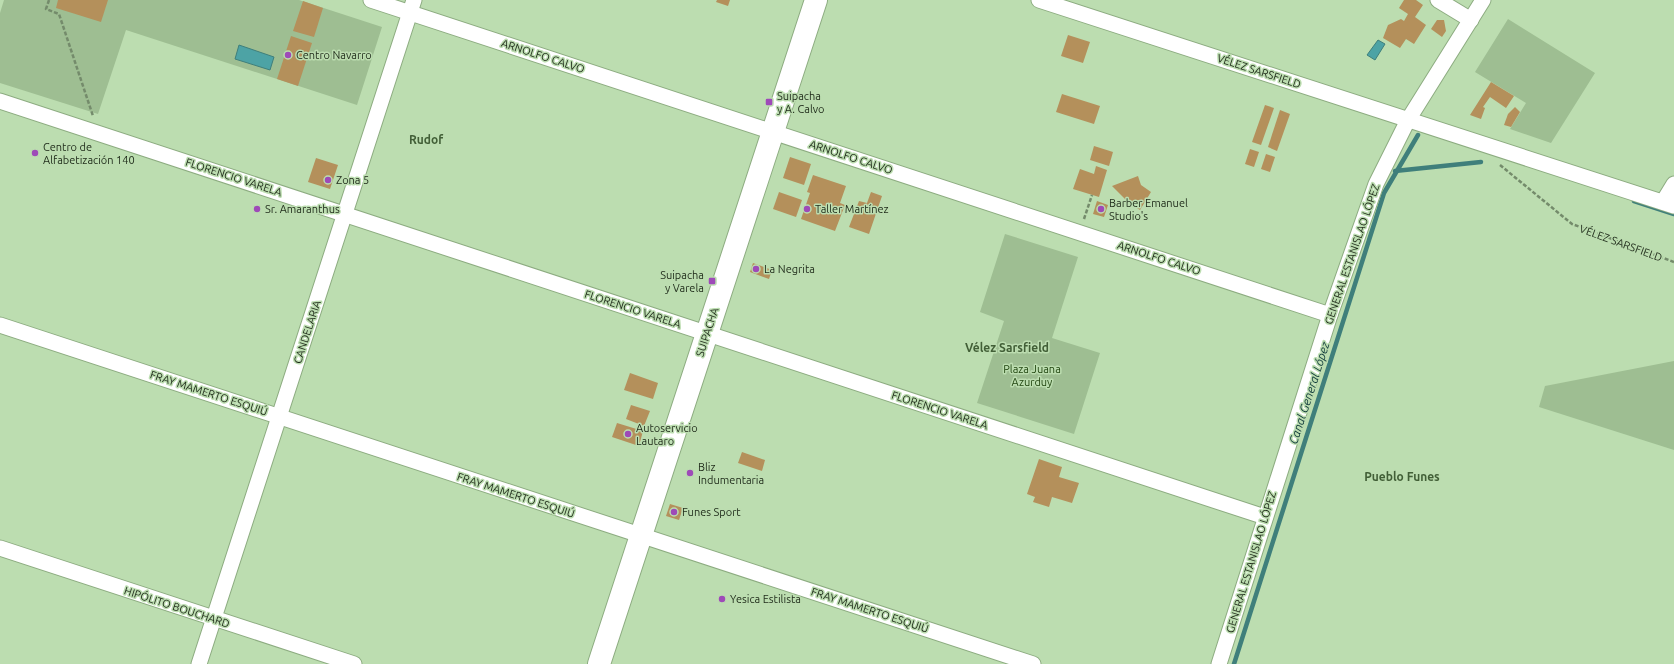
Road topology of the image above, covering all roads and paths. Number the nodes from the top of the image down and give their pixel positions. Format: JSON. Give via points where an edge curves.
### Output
{"nodes":[{"id":1,"x":49,"y":0,"type":"edge"},
{"id":2,"x":371,"y":0,"type":"edge"},
{"id":3,"x":816,"y":0,"type":"edge"},
{"id":4,"x":1039,"y":0,"type":"edge"},
{"id":5,"x":1438,"y":0,"type":"edge"},
{"id":6,"x":1483,"y":0,"type":"edge"},
{"id":7,"x":412,"y":6,"type":"edge"},
{"id":8,"x":1471,"y":20,"type":"junction"},
{"id":9,"x":0,"y":101,"type":"edge"},
{"id":10,"x":1408,"y":120,"type":"junction"},
{"id":11,"x":97,"y":132,"type":"junction"},
{"id":12,"x":773,"y":132,"type":"junction"},
{"id":13,"x":1498,"y":164,"type":"dead end"},
{"id":14,"x":1674,"y":184,"type":"edge"},
{"id":15,"x":1092,"y":195,"type":"dead end"},
{"id":16,"x":1668,"y":204,"type":"edge"},
{"id":17,"x":345,"y":214,"type":"junction"},
{"id":18,"x":1080,"y":232,"type":"junction"},
{"id":19,"x":1674,"y":262,"type":"edge"},
{"id":20,"x":1330,"y":315,"type":"junction"},
{"id":21,"x":0,"y":325,"type":"edge"},
{"id":22,"x":707,"y":333,"type":"junction"},
{"id":23,"x":279,"y":417,"type":"junction"},
{"id":24,"x":1265,"y":517,"type":"junction"},
{"id":25,"x":641,"y":536,"type":"junction"},
{"id":26,"x":0,"y":548,"type":"edge"},
{"id":27,"x":214,"y":619,"type":"junction"},
{"id":28,"x":199,"y":664,"type":"edge"},
{"id":29,"x":354,"y":664,"type":"edge"},
{"id":30,"x":599,"y":664,"type":"edge"},
{"id":31,"x":1033,"y":664,"type":"edge"},
{"id":32,"x":1219,"y":664,"type":"edge"}],
"edges":[{"from":1,"to":11,"type":"path","via":[[46,8],[59,14],[91,104]]},
{"from":2,"to":7,"type":"street","name":"ARNOLFO CALVO"},
{"from":3,"to":12,"type":"main road","name":"SUIPACHA"},
{"from":4,"to":10,"type":"street","name":"VÉLEZ SARSFIELD"},
{"from":5,"to":8,"type":"street"},
{"from":6,"to":8,"type":"street","name":"GENERAL ESTANISLAO LÓPEZ"},
{"from":7,"to":12,"type":"street","name":"ARNOLFO CALVO"},
{"from":7,"to":17,"type":"street","name":"CANDELARIA"},
{"from":8,"to":10,"type":"street","name":"GENERAL ESTANISLAO LÓPEZ"},
{"from":9,"to":11,"type":"street","name":"FLORENCIO VARELA"},
{"from":10,"to":16,"type":"street","name":"VÉLEZ SARSFIELD"},
{"from":10,"to":20,"type":"street","name":"GENERAL ESTANISLAO LÓPEZ","via":[[1376,184]]},
{"from":11,"to":17,"type":"street","name":"FLORENCIO VARELA"},
{"from":12,"to":18,"type":"street","name":"ARNOLFO CALVO"},
{"from":12,"to":22,"type":"main road","name":"SUIPACHA"},
{"from":13,"to":19,"type":"path","name":"VÉLEZ SARSFIELD","via":[[1572,224]]},
{"from":14,"to":16,"type":"street"},
{"from":15,"to":18,"type":"path"},
{"from":17,"to":22,"type":"street","name":"FLORENCIO VARELA"},
{"from":17,"to":23,"type":"street","name":"CANDELARIA"},
{"from":18,"to":20,"type":"street","name":"ARNOLFO CALVO"},
{"from":20,"to":24,"type":"street","name":"GENERAL ESTANISLAO LÓPEZ"},
{"from":21,"to":23,"type":"street","name":"FRAY MAMERTO ESQUIÚ"},
{"from":22,"to":24,"type":"street","name":"FLORENCIO VARELA"},
{"from":22,"to":25,"type":"main road","name":"SUIPACHA"},
{"from":23,"to":25,"type":"street","name":"FRAY MAMERTO ESQUIÚ"},
{"from":23,"to":27,"type":"street","name":"CANDELARIA"},
{"from":24,"to":32,"type":"street","name":"GENERAL ESTANISLAO LÓPEZ"},
{"from":25,"to":30,"type":"main road","name":"SUIPACHA"},
{"from":25,"to":31,"type":"street","name":"FRAY MAMERTO ESQUIÚ"},
{"from":26,"to":27,"type":"street","name":"HIPÓLITO BOUCHARD"},
{"from":27,"to":28,"type":"street","name":"CANDELARIA"},
{"from":27,"to":29,"type":"street","name":"HIPÓLITO BOUCHARD"}]}
